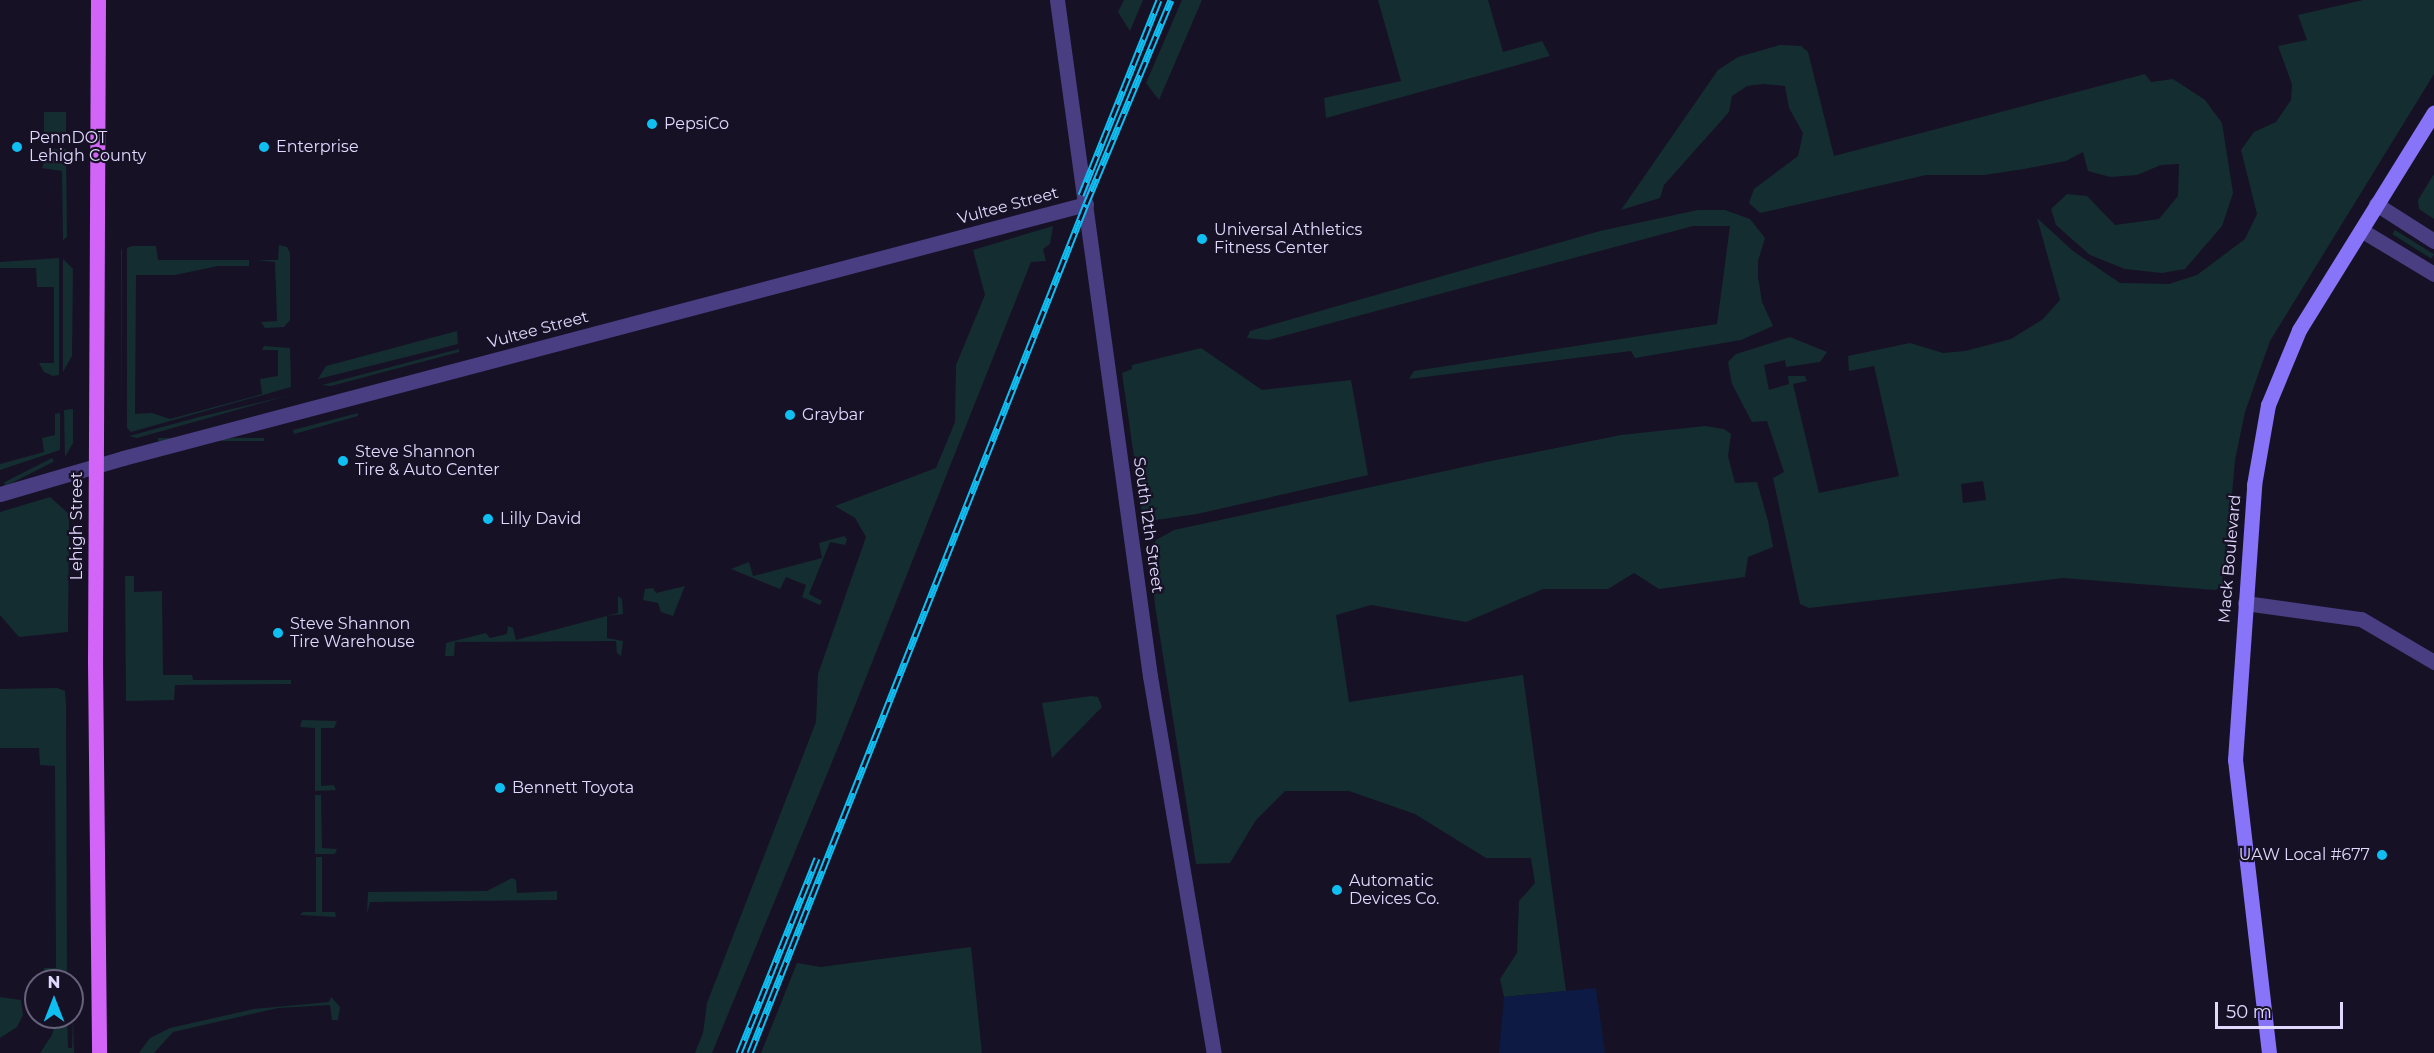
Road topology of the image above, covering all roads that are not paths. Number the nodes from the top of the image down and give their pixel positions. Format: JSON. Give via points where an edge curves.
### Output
{"nodes":[{"id":1,"x":98,"y":0,"type":"edge"},
{"id":2,"x":1057,"y":0,"type":"edge"},
{"id":3,"x":2434,"y":112,"type":"edge"},
{"id":4,"x":1086,"y":204,"type":"junction"},
{"id":5,"x":2376,"y":204,"type":"junction"},
{"id":6,"x":2361,"y":230,"type":"junction"},
{"id":7,"x":2434,"y":241,"type":"edge"},
{"id":8,"x":2434,"y":274,"type":"edge"},
{"id":9,"x":95,"y":465,"type":"junction"},
{"id":10,"x":0,"y":494,"type":"edge"},
{"id":11,"x":2245,"y":603,"type":"junction"},
{"id":12,"x":2434,"y":662,"type":"edge"},
{"id":13,"x":99,"y":1053,"type":"edge"},
{"id":14,"x":1214,"y":1053,"type":"edge"},
{"id":15,"x":2269,"y":1053,"type":"edge"}],
"edges":[{"from":1,"to":9,"type":"main road","name":"Lehigh Street"},
{"from":2,"to":4,"type":"street","name":"South 12th Street"},
{"from":3,"to":5,"type":"main road","name":"Mack Boulevard"},
{"from":4,"to":9,"type":"street","name":"Vultee Street"},
{"from":4,"to":14,"type":"street","name":"South 12th Street","via":[[1150,676]]},
{"from":5,"to":6,"type":"main road","name":"Mack Boulevard"},
{"from":5,"to":7,"type":"street"},
{"from":6,"to":8,"type":"street"},
{"from":6,"to":11,"type":"main road","name":"Mack Boulevard","via":[[2299,330],[2268,405],[2254,485]]},
{"from":9,"to":10,"type":"street","name":"Vultee Street"},
{"from":9,"to":13,"type":"main road","name":"Lehigh Street"},
{"from":11,"to":12,"type":"street","via":[[2361,619]]},
{"from":11,"to":15,"type":"main road","name":"Mack Boulevard","via":[[2235,760]]}]}
